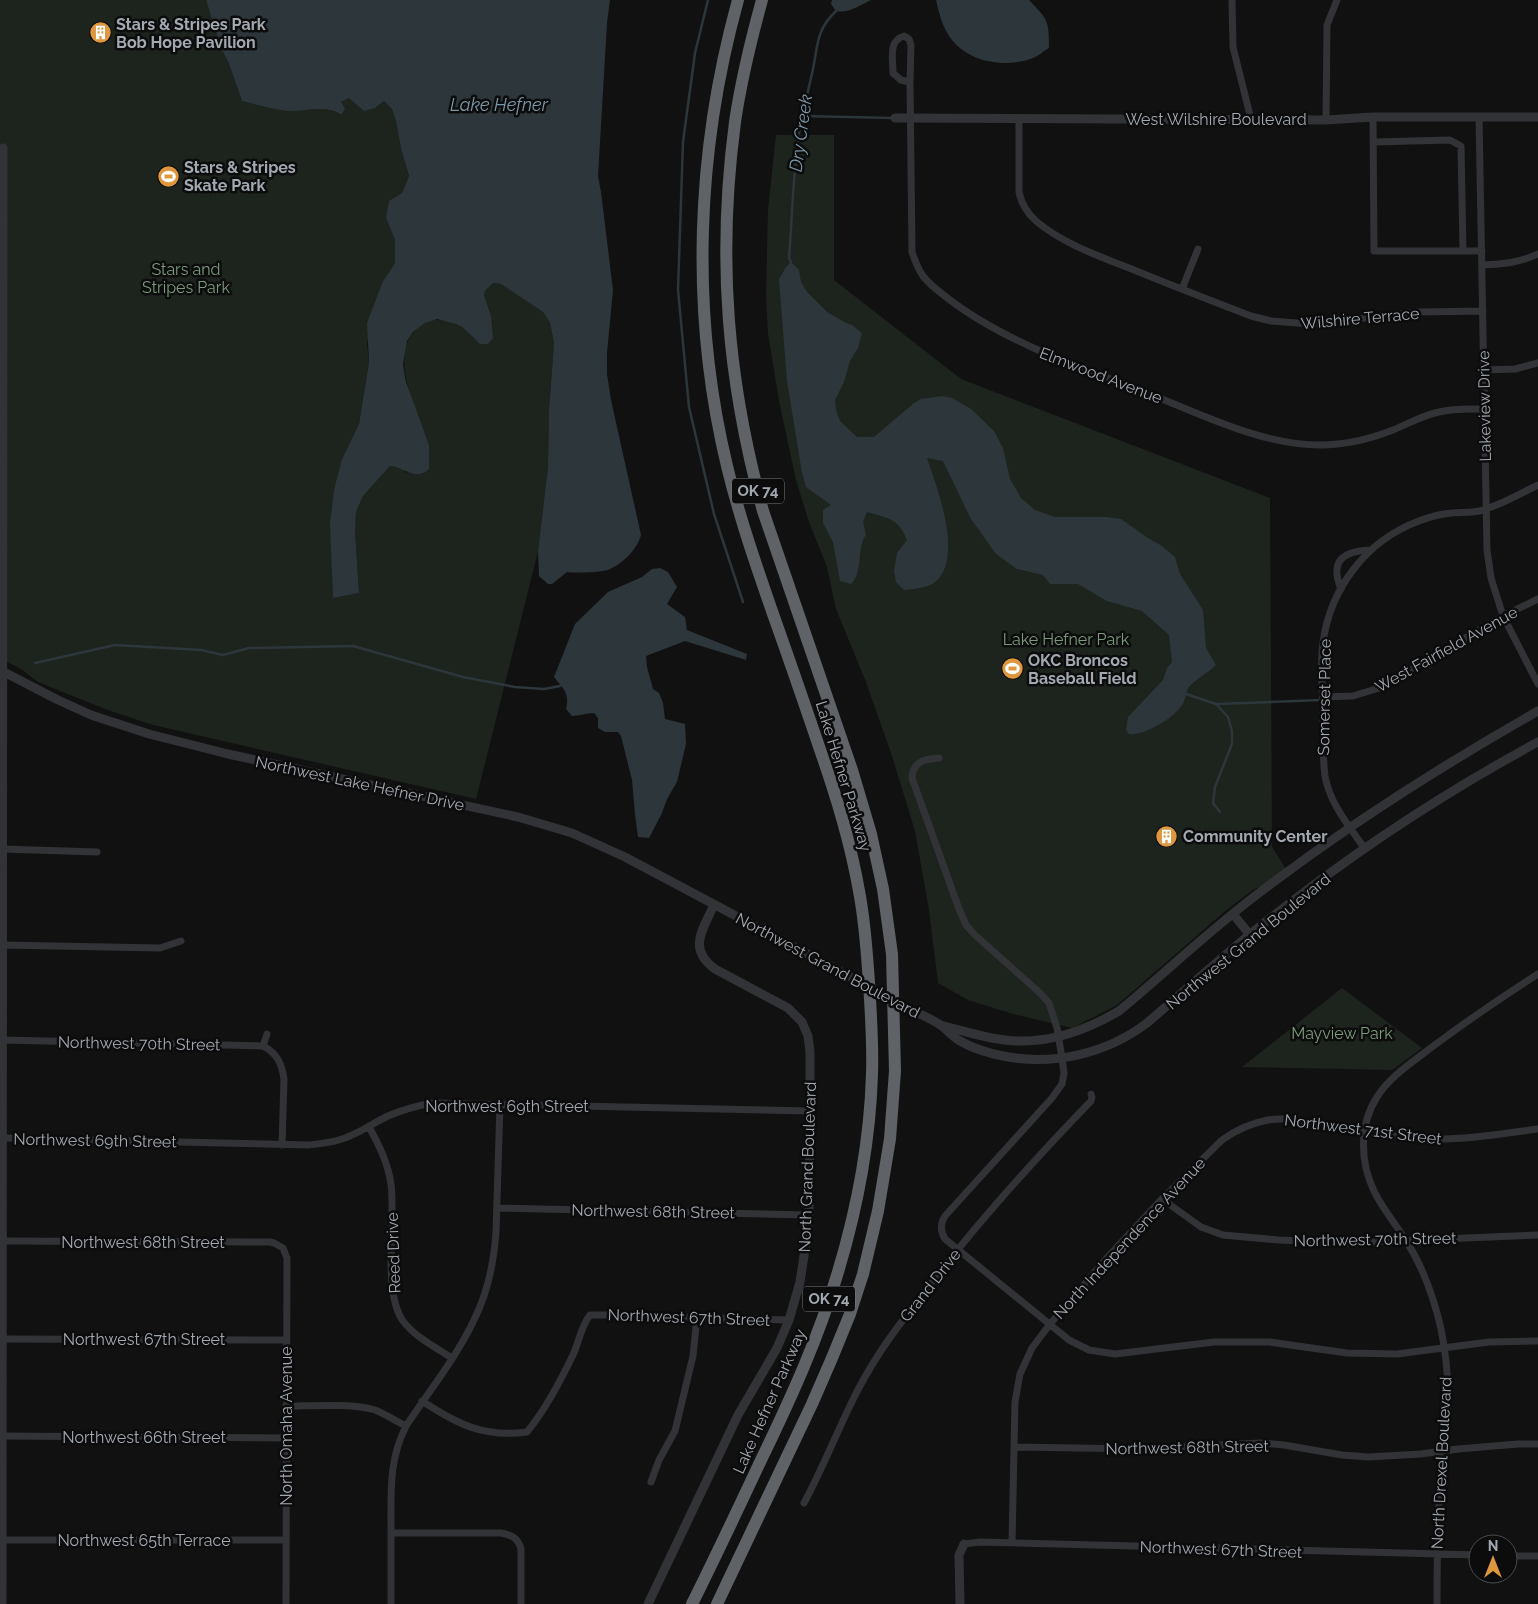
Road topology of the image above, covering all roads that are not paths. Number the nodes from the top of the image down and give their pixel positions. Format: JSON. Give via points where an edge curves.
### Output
{"nodes":[{"id":1,"x":738,"y":0,"type":"edge"},
{"id":2,"x":762,"y":0,"type":"edge"},
{"id":3,"x":1232,"y":0,"type":"edge"},
{"id":4,"x":1337,"y":0,"type":"edge"},
{"id":5,"x":910,"y":82,"type":"junction"},
{"id":6,"x":1374,"y":116,"type":"junction"},
{"id":7,"x":1479,"y":117,"type":"junction"},
{"id":8,"x":1538,"y":117,"type":"edge"},
{"id":9,"x":895,"y":118,"type":"dead end"},
{"id":10,"x":911,"y":118,"type":"junction"},
{"id":11,"x":1019,"y":118,"type":"junction"},
{"id":12,"x":1251,"y":119,"type":"junction"},
{"id":13,"x":1326,"y":120,"type":"junction"},
{"id":14,"x":1374,"y":142,"type":"junction"},
{"id":15,"x":3,"y":148,"type":"dead end"},
{"id":16,"x":1198,"y":249,"type":"dead end"},
{"id":17,"x":1463,"y":251,"type":"junction"},
{"id":18,"x":1482,"y":251,"type":"junction"},
{"id":19,"x":1538,"y":254,"type":"edge"},
{"id":20,"x":1482,"y":265,"type":"junction"},
{"id":21,"x":1182,"y":289,"type":"junction"},
{"id":22,"x":1483,"y":311,"type":"junction"},
{"id":23,"x":1538,"y":364,"type":"edge"},
{"id":24,"x":1483,"y":370,"type":"junction"},
{"id":25,"x":1484,"y":408,"type":"junction"},
{"id":26,"x":1538,"y":485,"type":"edge"},
{"id":27,"x":1486,"y":509,"type":"junction"},
{"id":28,"x":1371,"y":550,"type":"junction"},
{"id":29,"x":1341,"y":589,"type":"junction"},
{"id":30,"x":1538,"y":599,"type":"edge"},
{"id":31,"x":1503,"y":616,"type":"junction"},
{"id":32,"x":1,"y":670,"type":"edge"},
{"id":33,"x":1538,"y":684,"type":"edge"},
{"id":34,"x":1323,"y":697,"type":"junction"},
{"id":35,"x":1538,"y":711,"type":"edge"},
{"id":36,"x":1538,"y":742,"type":"edge"},
{"id":37,"x":940,"y":758,"type":"dead end"},
{"id":38,"x":1350,"y":827,"type":"junction"},
{"id":39,"x":2,"y":849,"type":"junction"},
{"id":40,"x":1365,"y":849,"type":"junction"},
{"id":41,"x":98,"y":852,"type":"dead end"},
{"id":42,"x":714,"y":905,"type":"junction"},
{"id":43,"x":1233,"y":914,"type":"junction"},
{"id":44,"x":1250,"y":935,"type":"junction"},
{"id":45,"x":181,"y":941,"type":"dead end"},
{"id":46,"x":2,"y":945,"type":"junction"},
{"id":47,"x":1538,"y":974,"type":"edge"},
{"id":48,"x":937,"y":1024,"type":"junction"},
{"id":49,"x":267,"y":1034,"type":"dead end"},
{"id":50,"x":1059,"y":1037,"type":"junction"},
{"id":51,"x":2,"y":1040,"type":"junction"},
{"id":52,"x":263,"y":1046,"type":"junction"},
{"id":53,"x":1062,"y":1058,"type":"junction"},
{"id":54,"x":1091,"y":1094,"type":"dead end"},
{"id":55,"x":500,"y":1104,"type":"junction"},
{"id":56,"x":810,"y":1111,"type":"junction"},
{"id":57,"x":369,"y":1127,"type":"junction"},
{"id":58,"x":1538,"y":1129,"type":"edge"},
{"id":59,"x":1365,"y":1131,"type":"junction"},
{"id":60,"x":2,"y":1138,"type":"junction"},
{"id":61,"x":1222,"y":1140,"type":"joint"},
{"id":62,"x":282,"y":1145,"type":"junction"},
{"id":63,"x":1162,"y":1199,"type":"junction"},
{"id":64,"x":497,"y":1208,"type":"junction"},
{"id":65,"x":809,"y":1215,"type":"junction"},
{"id":66,"x":1538,"y":1235,"type":"edge"},
{"id":67,"x":1406,"y":1240,"type":"junction"},
{"id":68,"x":1,"y":1244,"type":"edge"},
{"id":69,"x":283,"y":1248,"type":"joint"},
{"id":70,"x":957,"y":1250,"type":"junction"},
{"id":71,"x":697,"y":1317,"type":"junction"},
{"id":72,"x":789,"y":1320,"type":"junction"},
{"id":73,"x":1050,"y":1324,"type":"junction"},
{"id":74,"x":2,"y":1339,"type":"junction"},
{"id":75,"x":286,"y":1340,"type":"junction"},
{"id":76,"x":1538,"y":1341,"type":"edge"},
{"id":77,"x":1444,"y":1348,"type":"junction"},
{"id":78,"x":452,"y":1358,"type":"junction"},
{"id":79,"x":422,"y":1401,"type":"junction"},
{"id":80,"x":286,"y":1406,"type":"junction"},
{"id":81,"x":406,"y":1426,"type":"junction"},
{"id":82,"x":2,"y":1436,"type":"junction"},
{"id":83,"x":286,"y":1438,"type":"junction"},
{"id":84,"x":1538,"y":1444,"type":"edge"},
{"id":85,"x":1014,"y":1447,"type":"junction"},
{"id":86,"x":1442,"y":1452,"type":"junction"},
{"id":87,"x":1,"y":1471,"type":"edge"},
{"id":88,"x":651,"y":1482,"type":"dead end"},
{"id":89,"x":804,"y":1503,"type":"dead end"},
{"id":90,"x":391,"y":1533,"type":"junction"},
{"id":91,"x":2,"y":1540,"type":"junction"},
{"id":92,"x":286,"y":1540,"type":"junction"},
{"id":93,"x":1012,"y":1543,"type":"junction"},
{"id":94,"x":964,"y":1544,"type":"joint"},
{"id":95,"x":1436,"y":1554,"type":"junction"},
{"id":96,"x":1468,"y":1555,"type":"edge"},
{"id":97,"x":1518,"y":1556,"type":"edge"},
{"id":98,"x":1538,"y":1556,"type":"edge"},
{"id":99,"x":714,"y":1560,"type":"junction"},
{"id":100,"x":1,"y":1584,"type":"edge"},
{"id":101,"x":2,"y":1604,"type":"edge"},
{"id":102,"x":286,"y":1604,"type":"edge"},
{"id":103,"x":391,"y":1604,"type":"edge"},
{"id":104,"x":521,"y":1604,"type":"edge"},
{"id":105,"x":648,"y":1604,"type":"edge"},
{"id":106,"x":682,"y":1604,"type":"edge"},
{"id":107,"x":692,"y":1604,"type":"edge"},
{"id":108,"x":717,"y":1604,"type":"edge"},
{"id":109,"x":960,"y":1604,"type":"edge"},
{"id":110,"x":1436,"y":1604,"type":"edge"}],
"edges":[{"from":1,"to":99,"type":"highway","name":"Lake Hefner Parkway","number":"OK 74","via":[[716,94],[705,182],[702,269],[708,360],[720,434],[736,499],[840,809],[851,852],[866,938],[872,1074],[858,1192],[838,1272],[816,1340]]},
{"from":2,"to":108,"type":"highway","name":"Lake Hefner Parkway","number":"OK 74","via":[[743,77],[731,156],[726,260],[732,358],[752,469],[764,511],[871,834],[892,954],[896,1071],[890,1139],[878,1210],[850,1314]]},
{"from":3,"to":12,"type":"street","via":[[1233,47]]},
{"from":4,"to":13,"type":"street","via":[[1327,25]]},
{"from":5,"to":5,"type":"street","name":"Elmwood Avenue","via":[[900,80],[893,73],[893,44],[904,36],[911,45]]},
{"from":5,"to":10,"type":"street","name":"Elmwood Avenue"},
{"from":6,"to":7,"type":"street","name":"West Wilshire Boulevard"},
{"from":6,"to":13,"type":"street","name":"West Wilshire Boulevard"},
{"from":6,"to":14,"type":"street"},
{"from":7,"to":8,"type":"street","name":"West Wilshire Boulevard"},
{"from":7,"to":18,"type":"street","name":"Lakeview Drive"},
{"from":9,"to":10,"type":"street","name":"West Wilshire Boulevard"},
{"from":10,"to":11,"type":"street","name":"West Wilshire Boulevard"},
{"from":10,"to":25,"type":"street","name":"Elmwood Avenue","via":[[912,252],[915,261],[924,277],[946,297],[1010,337],[1251,433],[1292,444],[1352,442],[1380,435],[1439,412]]},
{"from":11,"to":12,"type":"street","name":"West Wilshire Boulevard"},
{"from":11,"to":21,"type":"street","name":"Wilshire Terrace","via":[[1019,192],[1021,201],[1034,219],[1047,230],[1076,245]]},
{"from":12,"to":13,"type":"street","name":"West Wilshire Boulevard"},
{"from":14,"to":17,"type":"street","via":[[1450,140],[1461,146]]},
{"from":14,"to":17,"type":"street","via":[[1374,252]]},
{"from":15,"to":32,"type":"street"},
{"from":16,"to":21,"type":"street"},
{"from":17,"to":18,"type":"street"},
{"from":18,"to":20,"type":"street","name":"Lakeview Drive"},
{"from":19,"to":20,"type":"street","via":[[1507,264]]},
{"from":20,"to":22,"type":"street","name":"Lakeview Drive"},
{"from":21,"to":22,"type":"street","name":"Wilshire Terrace","via":[[1251,316],[1291,324],[1329,323],[1419,312]]},
{"from":22,"to":24,"type":"street","name":"Lakeview Drive"},
{"from":23,"to":24,"type":"street"},
{"from":24,"to":25,"type":"street","name":"Lakeview Drive"},
{"from":25,"to":27,"type":"street","name":"Lakeview Drive"},
{"from":26,"to":27,"type":"street","name":"Somerset Place"},
{"from":27,"to":28,"type":"street","name":"Somerset Place","via":[[1419,521]]},
{"from":27,"to":31,"type":"street","name":"Lakeview Drive","via":[[1490,569]]},
{"from":28,"to":29,"type":"street","name":"Somerset Place","via":[[1352,570]]},
{"from":28,"to":29,"type":"street","via":[[1349,553],[1339,561],[1336,573]]},
{"from":29,"to":34,"type":"street","name":"Somerset Place","via":[[1324,635]]},
{"from":30,"to":31,"type":"street","name":"West Fairfield Avenue"},
{"from":31,"to":33,"type":"street","name":"Lakeview Drive"},
{"from":31,"to":34,"type":"street","name":"West Fairfield Avenue","via":[[1379,688],[1354,696]]},
{"from":32,"to":39,"type":"street"},
{"from":32,"to":42,"type":"street","name":"Northwest Lake Hefner Drive","via":[[91,715],[149,734],[518,816],[559,828],[608,848]]},
{"from":34,"to":38,"type":"street","name":"Somerset Place","via":[[1326,782],[1331,798]]},
{"from":35,"to":38,"type":"street","name":"Northwest Grand Boulevard","via":[[1445,765]]},
{"from":36,"to":40,"type":"street","name":"Northwest Grand Boulevard"},
{"from":37,"to":50,"type":"street","via":[[918,763],[912,778],[962,918],[975,935],[1040,993],[1048,1003]]},
{"from":38,"to":40,"type":"street","name":"Somerset Place"},
{"from":38,"to":43,"type":"street","name":"Northwest Grand Boulevard"},
{"from":39,"to":41,"type":"street"},
{"from":39,"to":46,"type":"street"},
{"from":40,"to":44,"type":"street","name":"Northwest Grand Boulevard"},
{"from":42,"to":48,"type":"street","name":"Northwest Grand Boulevard","bridge":true},
{"from":42,"to":56,"type":"street","name":"North Grand Boulevard","via":[[699,937],[702,955],[715,969],[788,1008],[802,1022],[810,1043]]},
{"from":43,"to":44,"type":"street"},
{"from":43,"to":50,"type":"street","name":"Northwest Grand Boulevard","via":[[1119,1010],[1102,1021]]},
{"from":44,"to":53,"type":"street","name":"Northwest Grand Boulevard","via":[[1134,1032],[1101,1049]]},
{"from":45,"to":46,"type":"street","via":[[160,948]]},
{"from":46,"to":51,"type":"street"},
{"from":47,"to":59,"type":"street","name":"North Drexel Boulevard","via":[[1463,1024],[1396,1075],[1377,1096]]},
{"from":48,"to":50,"type":"street","name":"Northwest Grand Boulevard","via":[[1005,1040]]},
{"from":48,"to":53,"type":"street","name":"Northwest Grand Boulevard","via":[[960,1041],[994,1054],[1035,1060]]},
{"from":49,"to":52,"type":"street"},
{"from":50,"to":53,"type":"street"},
{"from":51,"to":52,"type":"street","name":"Northwest 70th Street"},
{"from":51,"to":60,"type":"street"},
{"from":52,"to":62,"type":"street","via":[[275,1054],[283,1071]]},
{"from":53,"to":70,"type":"street","via":[[1063,1078],[1059,1089],[942,1220],[942,1235]]},
{"from":54,"to":70,"type":"street","name":"Grand Drive","via":[[1092,1101],[1028,1167]]},
{"from":55,"to":56,"type":"street","name":"Northwest 69th Street"},
{"from":55,"to":57,"type":"street","name":"Northwest 69th Street","via":[[422,1104]]},
{"from":55,"to":64,"type":"street"},
{"from":56,"to":65,"type":"street","name":"North Grand Boulevard"},
{"from":57,"to":62,"type":"street","name":"Northwest 69th Street","via":[[339,1140]]},
{"from":57,"to":78,"type":"street","name":"Reed Drive","via":[[381,1149],[390,1177],[392,1283],[396,1306],[413,1331]]},
{"from":58,"to":59,"type":"street","name":"Northwest 71st Street","via":[[1446,1139]]},
{"from":59,"to":61,"type":"street","name":"Northwest 71st Street","via":[[1280,1119],[1256,1123]]},
{"from":59,"to":67,"type":"street","name":"North Drexel Boulevard","via":[[1364,1157],[1374,1193]]},
{"from":60,"to":62,"type":"street","name":"Northwest 69th Street"},
{"from":60,"to":68,"type":"street"},
{"from":61,"to":63,"type":"street","name":"North Independence Avenue"},
{"from":63,"to":67,"type":"street","name":"Northwest 70th Street","via":[[1201,1227],[1223,1235],[1345,1242]]},
{"from":63,"to":73,"type":"street","name":"North Independence Avenue"},
{"from":64,"to":65,"type":"street","name":"Northwest 68th Street"},
{"from":64,"to":78,"type":"street","via":[[495,1252],[488,1283],[475,1319]]},
{"from":65,"to":72,"type":"street","name":"North Grand Boulevard","via":[[800,1282]]},
{"from":66,"to":67,"type":"street","name":"Northwest 70th Street"},
{"from":67,"to":77,"type":"street","name":"North Drexel Boulevard","via":[[1436,1310]]},
{"from":68,"to":69,"type":"street","name":"Northwest 68th Street","via":[[270,1242]]},
{"from":68,"to":74,"type":"street"},
{"from":69,"to":75,"type":"street","name":"North Omaha Avenue","via":[[287,1258]]},
{"from":70,"to":73,"type":"street"},
{"from":70,"to":89,"type":"street","name":"Grand Drive","via":[[872,1365]]},
{"from":71,"to":72,"type":"street","name":"Northwest 67th Street"},
{"from":71,"to":79,"type":"street","name":"Northwest 67th Street","via":[[590,1316],[561,1380],[527,1432],[505,1434],[474,1429],[447,1418]]},
{"from":71,"to":88,"type":"street","via":[[693,1356],[675,1431]]},
{"from":72,"to":105,"type":"street","name":"North Grand Boulevard","via":[[777,1348],[738,1415]]},
{"from":73,"to":77,"type":"street","via":[[1080,1346],[1107,1354],[1251,1341],[1366,1354]]},
{"from":73,"to":85,"type":"street","name":"North Independence Avenue","via":[[1032,1348],[1020,1374],[1015,1402]]},
{"from":74,"to":75,"type":"street","name":"Northwest 67th Street"},
{"from":74,"to":82,"type":"street"},
{"from":75,"to":80,"type":"street","name":"North Omaha Avenue"},
{"from":76,"to":77,"type":"street","via":[[1490,1342]]},
{"from":77,"to":86,"type":"street","name":"North Drexel Boulevard","via":[[1448,1382]]},
{"from":78,"to":79,"type":"street"},
{"from":79,"to":81,"type":"street"},
{"from":80,"to":81,"type":"street","via":[[367,1408]]},
{"from":80,"to":83,"type":"street","name":"North Omaha Avenue"},
{"from":81,"to":90,"type":"street","via":[[392,1471]]},
{"from":82,"to":83,"type":"street","name":"Northwest 66th Street"},
{"from":82,"to":87,"type":"street"},
{"from":83,"to":92,"type":"street","name":"North Omaha Avenue"},
{"from":84,"to":86,"type":"street","name":"Northwest 68th Street"},
{"from":85,"to":86,"type":"street","name":"Northwest 68th Street","via":[[1141,1449],[1261,1443],[1368,1457]]},
{"from":85,"to":93,"type":"street","name":"North Independence Avenue"},
{"from":86,"to":95,"type":"street","name":"North Drexel Boulevard"},
{"from":87,"to":91,"type":"street"},
{"from":90,"to":103,"type":"street"},
{"from":90,"to":104,"type":"street","via":[[501,1533],[512,1536],[521,1549]]},
{"from":91,"to":92,"type":"street","name":"Northwest 65th Terrace"},
{"from":91,"to":100,"type":"street"},
{"from":92,"to":102,"type":"street","name":"North Omaha Avenue"},
{"from":93,"to":94,"type":"street","name":"Northwest 67th Street"},
{"from":93,"to":95,"type":"street","name":"Northwest 67th Street"},
{"from":94,"to":109,"type":"street","via":[[959,1555]]},
{"from":95,"to":96,"type":"street","name":"Northwest 67th Street"},
{"from":95,"to":110,"type":"street","name":"North Drexel Boulevard"},
{"from":97,"to":98,"type":"street"},
{"from":99,"to":106,"type":"highway"},
{"from":99,"to":107,"type":"highway","name":"Lake Hefner Parkway","number":"OK 74"},
{"from":100,"to":101,"type":"street"}]}
